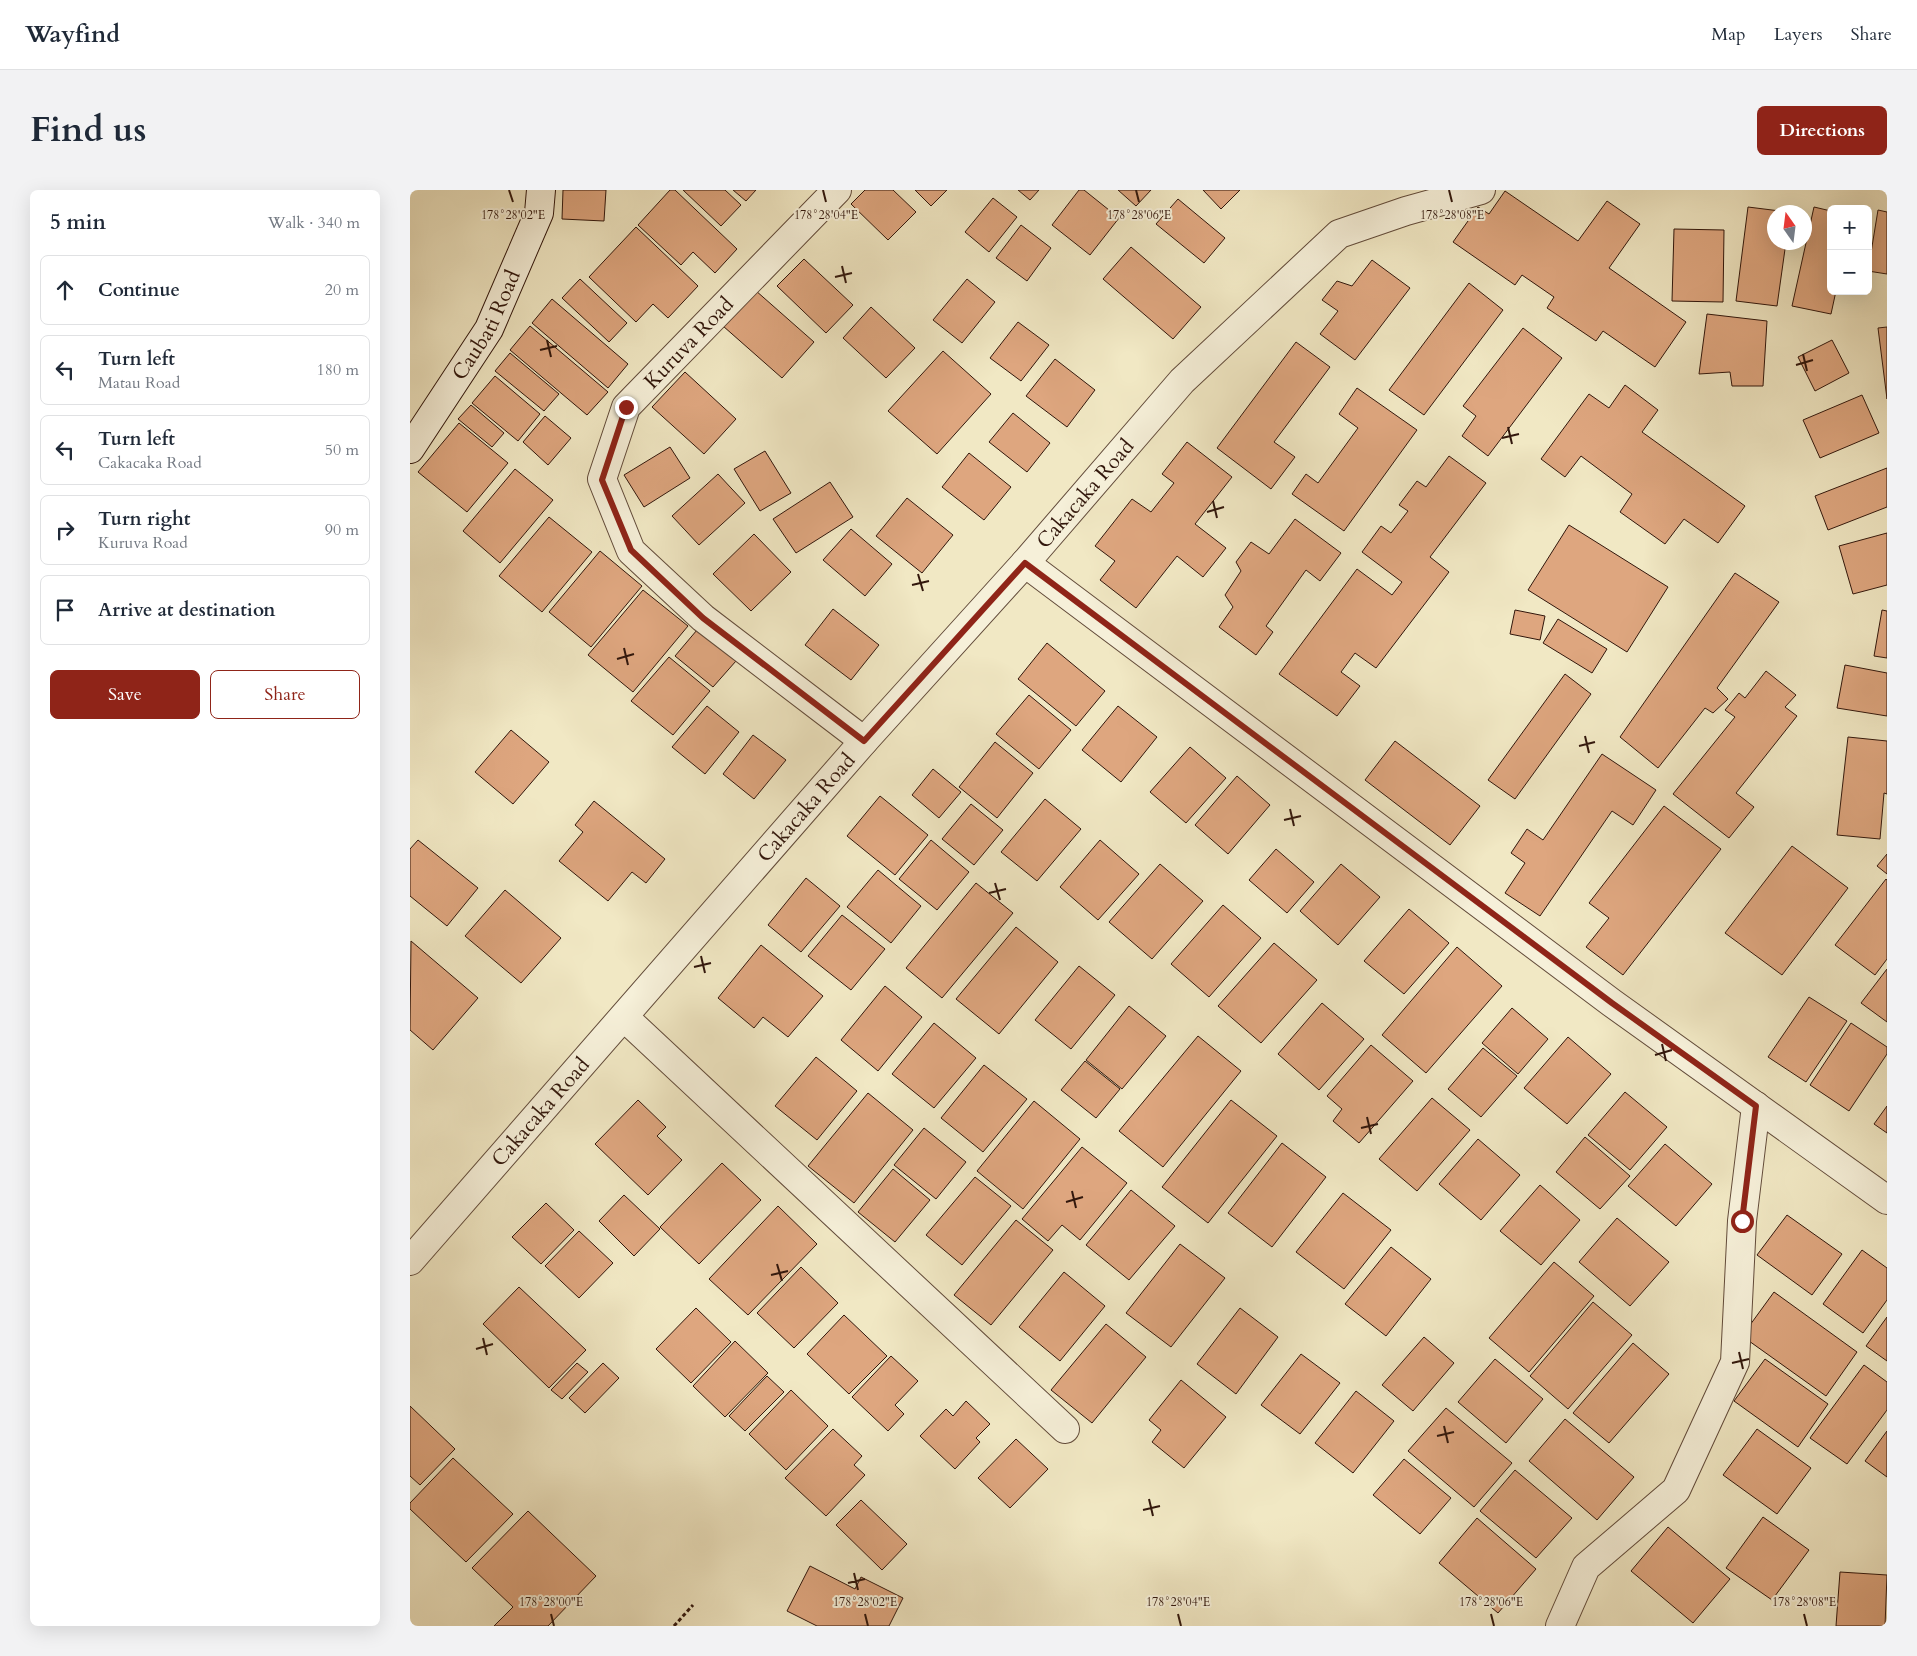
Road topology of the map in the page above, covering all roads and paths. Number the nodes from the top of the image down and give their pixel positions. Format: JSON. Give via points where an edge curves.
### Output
{"nodes":[{"id":1,"x":541,"y":190,"type":"edge"},
{"id":2,"x":838,"y":190,"type":"edge"},
{"id":3,"x":1481,"y":190,"type":"edge"},
{"id":4,"x":410,"y":449,"type":"edge"},
{"id":5,"x":1025,"y":563,"type":"junction"},
{"id":6,"x":864,"y":741,"type":"junction"},
{"id":7,"x":624,"y":1017,"type":"junction"},
{"id":8,"x":1756,"y":1106,"type":"junction"},
{"id":9,"x":1887,"y":1200,"type":"edge"},
{"id":10,"x":410,"y":1261,"type":"edge"},
{"id":11,"x":1065,"y":1430,"type":"dead end"},
{"id":12,"x":693,"y":1605,"type":"dead end"},
{"id":13,"x":674,"y":1626,"type":"edge"},
{"id":14,"x":1560,"y":1626,"type":"edge"}],
"edges":[{"from":1,"to":4,"type":"street","name":"Caubati Road","via":[[539,213],[489,329]]},
{"from":2,"to":6,"type":"street","name":"Kuruva Road","via":[[626,407],[602,480],[631,550],[703,618]]},
{"from":3,"to":5,"type":"street","name":"Cakacaka Road","via":[[1339,234],[1182,381]]},
{"from":5,"to":6,"type":"street","name":"Cakacaka Road"},
{"from":5,"to":8,"type":"street","via":[[1612,1003]]},
{"from":6,"to":7,"type":"street","name":"Cakacaka Road"},
{"from":7,"to":10,"type":"street","name":"Cakacaka Road"},
{"from":7,"to":11,"type":"street"},
{"from":8,"to":9,"type":"street"},
{"from":8,"to":14,"type":"street","via":[[1742,1221],[1735,1362],[1676,1490],[1586,1566]]},
{"from":12,"to":13,"type":"path"}]}
